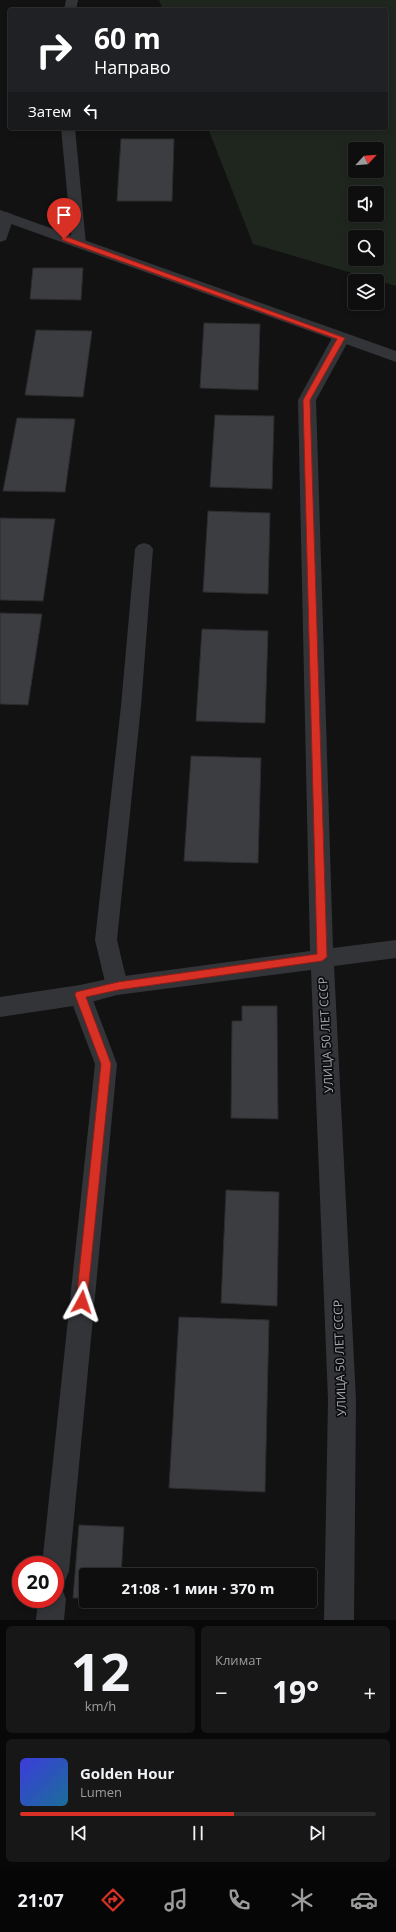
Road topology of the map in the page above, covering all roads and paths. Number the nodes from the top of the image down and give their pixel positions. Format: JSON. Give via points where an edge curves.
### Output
{"nodes":[{"id":1,"x":68,"y":130,"type":"edge"},
{"id":2,"x":3,"y":216,"type":"edge"},
{"id":3,"x":0,"y":237,"type":"edge"},
{"id":4,"x":79,"y":244,"type":"junction"},
{"id":5,"x":341,"y":338,"type":"junction"},
{"id":6,"x":396,"y":357,"type":"edge"},
{"id":7,"x":144,"y":549,"type":"dead end"},
{"id":8,"x":396,"y":948,"type":"edge"},
{"id":9,"x":322,"y":957,"type":"junction"},
{"id":10,"x":118,"y":986,"type":"junction"},
{"id":11,"x":80,"y":995,"type":"junction"},
{"id":12,"x":0,"y":1007,"type":"edge"},
{"id":13,"x":57,"y":1556,"type":"edge"},
{"id":14,"x":51,"y":1608,"type":"edge"},
{"id":15,"x":50,"y":1620,"type":"edge"},
{"id":16,"x":339,"y":1620,"type":"edge"}],
"edges":[{"from":1,"to":4,"type":"lane"},
{"from":2,"to":3,"type":"street"},
{"from":2,"to":4,"type":"street"},
{"from":4,"to":5,"type":"street"},
{"from":5,"to":6,"type":"street"},
{"from":5,"to":9,"type":"street","name":"УЛИЦА 50 ЛЕТ СССР","via":[[306,400]]},
{"from":7,"to":10,"type":"lane","via":[[131,706],[106,940]]},
{"from":8,"to":9,"type":"street"},
{"from":9,"to":10,"type":"street"},
{"from":9,"to":16,"type":"street","name":"УЛИЦА 50 ЛЕТ СССР","via":[[342,1400]]},
{"from":10,"to":11,"type":"street"},
{"from":11,"to":12,"type":"street"},
{"from":11,"to":13,"type":"lane","via":[[106,1064]]},
{"from":14,"to":15,"type":"lane"}]}
